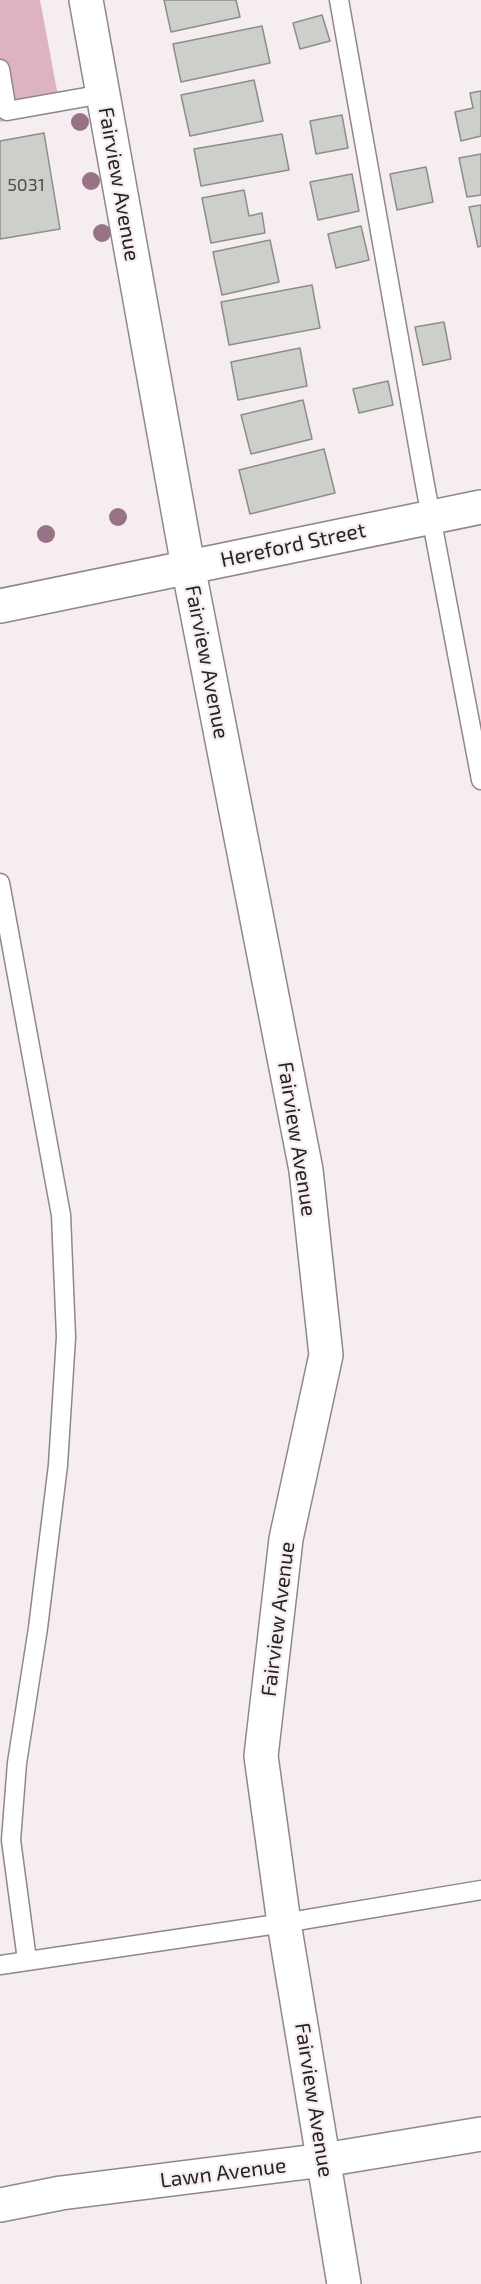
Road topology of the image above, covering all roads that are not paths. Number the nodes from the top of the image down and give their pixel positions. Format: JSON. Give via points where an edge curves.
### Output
{"nodes":[{"id":1,"x":86,"y":0,"type":"edge"},
{"id":2,"x":339,"y":0,"type":"edge"},
{"id":3,"x":0,"y":69,"type":"edge"},
{"id":4,"x":103,"y":94,"type":"junction"},
{"id":5,"x":481,"y":507,"type":"edge"},
{"id":6,"x":431,"y":516,"type":"junction"},
{"id":7,"x":188,"y":566,"type":"junction"},
{"id":8,"x":0,"y":606,"type":"edge"},
{"id":9,"x":481,"y":780,"type":"edge"},
{"id":10,"x":0,"y":883,"type":"edge"},
{"id":11,"x":481,"y":1890,"type":"edge"},
{"id":12,"x":284,"y":1923,"type":"junction"},
{"id":13,"x":27,"y":1960,"type":"junction"},
{"id":14,"x":0,"y":1965,"type":"edge"},
{"id":15,"x":481,"y":2134,"type":"edge"},
{"id":16,"x":324,"y":2160,"type":"junction"},
{"id":17,"x":0,"y":2205,"type":"edge"},
{"id":18,"x":344,"y":2284,"type":"edge"}],
"edges":[{"from":1,"to":4,"type":"street","name":"Fairview Avenue"},
{"from":2,"to":6,"type":"lane"},
{"from":3,"to":4,"type":"lane","via":[[7,111]]},
{"from":4,"to":7,"type":"street","name":"Fairview Avenue"},
{"from":5,"to":6,"type":"street","name":"Hereford Street"},
{"from":6,"to":7,"type":"street","name":"Hereford Street"},
{"from":6,"to":9,"type":"lane"},
{"from":7,"to":8,"type":"street","name":"Hereford Street"},
{"from":7,"to":12,"type":"street","name":"Fairview Avenue","via":[[306,1170],[326,1355],[286,1539],[261,1756]]},
{"from":10,"to":13,"type":"lane","via":[[61,1215],[66,1337],[58,1465],[17,1764],[11,1840]]},
{"from":11,"to":12,"type":"lane"},
{"from":12,"to":13,"type":"lane"},
{"from":12,"to":16,"type":"street","name":"Fairview Avenue"},
{"from":13,"to":14,"type":"lane"},
{"from":15,"to":16,"type":"street","name":"Lawn Avenue"},
{"from":16,"to":17,"type":"street","name":"Lawn Avenue","via":[[61,2193]]},
{"from":16,"to":18,"type":"street","name":"Fairview Avenue"}]}
